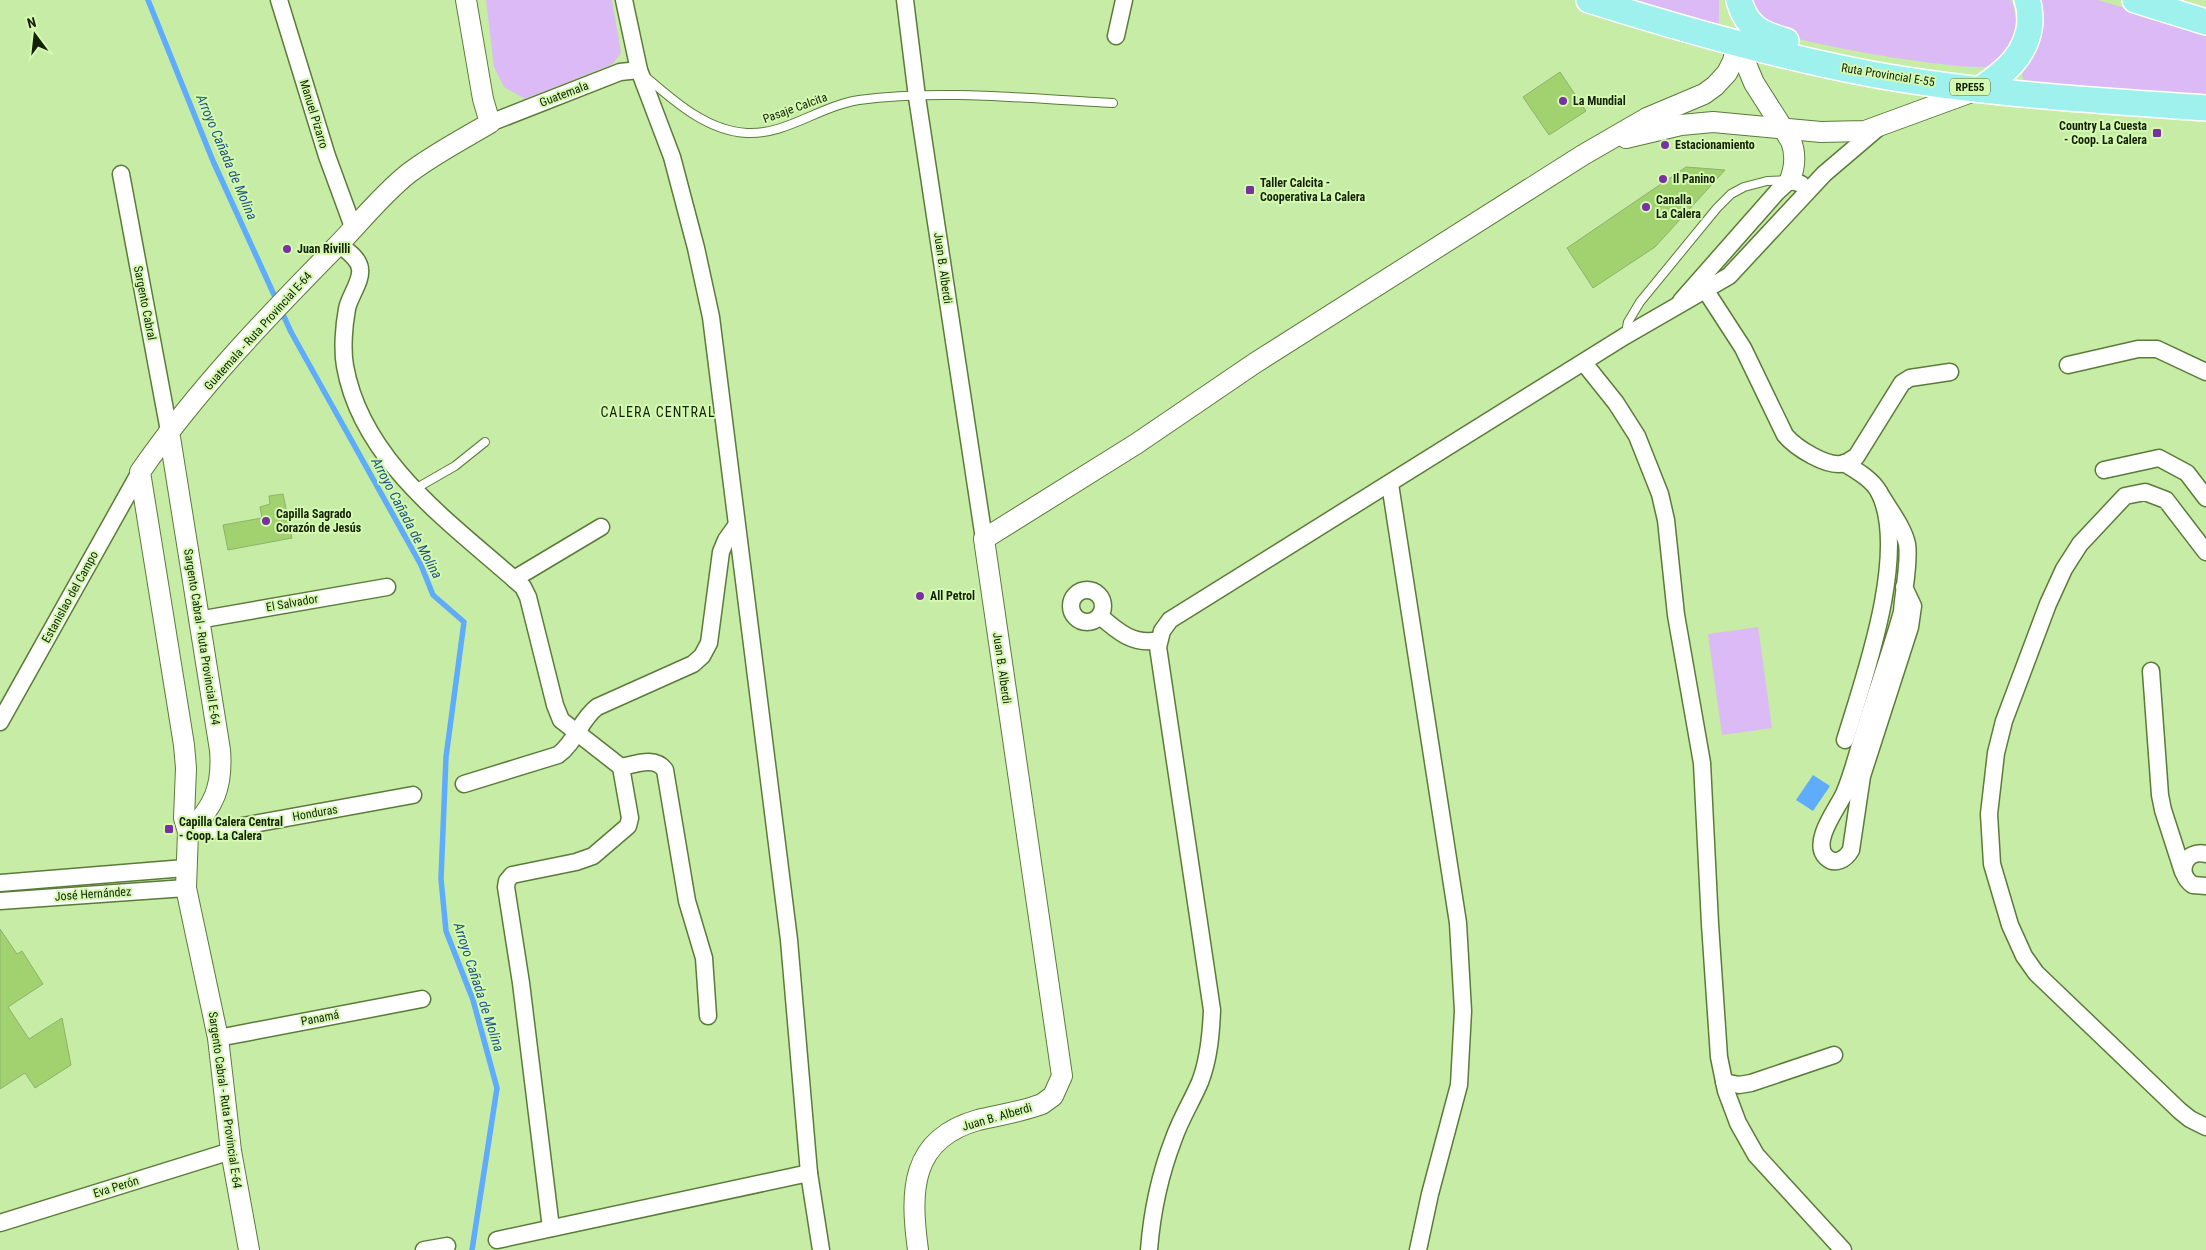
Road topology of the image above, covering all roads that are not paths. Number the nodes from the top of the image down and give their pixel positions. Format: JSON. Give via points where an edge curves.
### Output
{"nodes":[{"id":1,"x":279,"y":0,"type":"edge"},
{"id":2,"x":466,"y":0,"type":"edge"},
{"id":3,"x":624,"y":0,"type":"edge"},
{"id":4,"x":906,"y":0,"type":"edge"},
{"id":5,"x":1124,"y":0,"type":"edge"},
{"id":6,"x":1588,"y":0,"type":"edge"},
{"id":7,"x":1734,"y":0,"type":"edge"},
{"id":8,"x":1739,"y":0,"type":"edge"},
{"id":9,"x":2027,"y":0,"type":"edge"},
{"id":10,"x":2135,"y":0,"type":"edge"},
{"id":11,"x":2206,"y":22,"type":"edge"},
{"id":12,"x":1116,"y":36,"type":"dead end"},
{"id":13,"x":1730,"y":40,"type":"junction"},
{"id":14,"x":1814,"y":62,"type":"junction"},
{"id":15,"x":639,"y":70,"type":"junction"},
{"id":16,"x":1981,"y":89,"type":"junction"},
{"id":17,"x":917,"y":97,"type":"junction"},
{"id":18,"x":1114,"y":103,"type":"dead end"},
{"id":19,"x":2206,"y":108,"type":"edge"},
{"id":20,"x":490,"y":123,"type":"junction"},
{"id":21,"x":1882,"y":125,"type":"junction"},
{"id":22,"x":1784,"y":129,"type":"junction"},
{"id":23,"x":1607,"y":143,"type":"junction"},
{"id":24,"x":121,"y":174,"type":"dead end"},
{"id":25,"x":1790,"y":180,"type":"junction"},
{"id":26,"x":1812,"y":187,"type":"junction"},
{"id":27,"x":353,"y":227,"type":"junction"},
{"id":28,"x":339,"y":244,"type":"junction"},
{"id":29,"x":1706,"y":291,"type":"junction"},
{"id":30,"x":1676,"y":307,"type":"junction"},
{"id":31,"x":1625,"y":336,"type":"junction"},
{"id":32,"x":1584,"y":363,"type":"junction"},
{"id":33,"x":2068,"y":366,"type":"dead end"},
{"id":34,"x":1950,"y":372,"type":"dead end"},
{"id":35,"x":2206,"y":372,"type":"edge"},
{"id":36,"x":169,"y":431,"type":"junction"},
{"id":37,"x":485,"y":442,"type":"dead end"},
{"id":38,"x":1844,"y":463,"type":"junction"},
{"id":39,"x":2104,"y":470,"type":"dead end"},
{"id":40,"x":140,"y":472,"type":"junction"},
{"id":41,"x":1390,"y":484,"type":"junction"},
{"id":42,"x":414,"y":489,"type":"junction"},
{"id":43,"x":1879,"y":492,"type":"junction"},
{"id":44,"x":2206,"y":498,"type":"edge"},
{"id":45,"x":736,"y":526,"type":"junction"},
{"id":46,"x":601,"y":527,"type":"dead end"},
{"id":47,"x":984,"y":539,"type":"junction"},
{"id":48,"x":2206,"y":552,"type":"edge"},
{"id":49,"x":514,"y":579,"type":"junction"},
{"id":50,"x":387,"y":587,"type":"dead end"},
{"id":51,"x":1904,"y":587,"type":"junction"},
{"id":52,"x":1100,"y":616,"type":"dead end"},
{"id":53,"x":198,"y":620,"type":"junction"},
{"id":54,"x":1159,"y":640,"type":"junction"},
{"id":55,"x":2151,"y":671,"type":"dead end"},
{"id":56,"x":0,"y":722,"type":"edge"},
{"id":57,"x":576,"y":733,"type":"junction"},
{"id":58,"x":1845,"y":740,"type":"dead end"},
{"id":59,"x":621,"y":767,"type":"junction"},
{"id":60,"x":464,"y":784,"type":"dead end"},
{"id":61,"x":413,"y":795,"type":"dead end"},
{"id":62,"x":188,"y":832,"type":"junction"},
{"id":63,"x":2171,"y":833,"type":"junction"},
{"id":64,"x":2200,"y":854,"type":"edge"},
{"id":65,"x":2183,"y":872,"type":"junction"},
{"id":66,"x":186,"y":878,"type":"junction"},
{"id":67,"x":0,"y":883,"type":"edge"},
{"id":68,"x":2206,"y":886,"type":"edge"},
{"id":69,"x":0,"y":901,"type":"edge"},
{"id":70,"x":422,"y":999,"type":"dead end"},
{"id":71,"x":708,"y":1016,"type":"dead end"},
{"id":72,"x":218,"y":1038,"type":"junction"},
{"id":73,"x":1834,"y":1055,"type":"dead end"},
{"id":74,"x":1724,"y":1082,"type":"junction"},
{"id":75,"x":2206,"y":1127,"type":"edge"},
{"id":76,"x":231,"y":1151,"type":"junction"},
{"id":77,"x":809,"y":1173,"type":"junction"},
{"id":78,"x":0,"y":1223,"type":"edge"},
{"id":79,"x":551,"y":1228,"type":"junction"},
{"id":80,"x":497,"y":1240,"type":"dead end"},
{"id":81,"x":447,"y":1246,"type":"dead end"},
{"id":82,"x":249,"y":1250,"type":"edge"},
{"id":83,"x":424,"y":1250,"type":"edge"},
{"id":84,"x":821,"y":1250,"type":"edge"},
{"id":85,"x":918,"y":1250,"type":"edge"},
{"id":86,"x":1149,"y":1250,"type":"edge"},
{"id":87,"x":1418,"y":1250,"type":"edge"},
{"id":88,"x":1843,"y":1250,"type":"edge"}],
"edges":[{"from":1,"to":27,"type":"street","name":"Manuel Pizarro","via":[[327,156]]},
{"from":2,"to":20,"type":"street"},
{"from":3,"to":15,"type":"street"},
{"from":4,"to":17,"type":"street","name":"Juan B. Alberdi"},
{"from":5,"to":12,"type":"street"},
{"from":6,"to":13,"type":"main road","number":"RPE55"},
{"from":7,"to":13,"type":"main road"},
{"from":8,"to":14,"type":"main road","via":[[1755,29],[1792,42]]},
{"from":9,"to":16,"type":"main road","via":[[2029,28],[2022,49],[2010,67]]},
{"from":10,"to":11,"type":"main road"},
{"from":13,"to":14,"type":"main road","name":"Ruta Provincial E-55","number":"RPE55"},
{"from":13,"to":22,"type":"street"},
{"from":13,"to":23,"type":"street","via":[[1733,61],[1715,86],[1694,99],[1648,118]]},
{"from":14,"to":16,"type":"main road","name":"Ruta Provincial E-55","number":"RPE55","via":[[1872,74]]},
{"from":15,"to":17,"type":"lane","name":"Pasaje Calcita","via":[[674,102],[707,122],[726,130],[748,133],[766,132],[859,100]]},
{"from":15,"to":20,"type":"street","name":"Guatemala","via":[[620,72]]},
{"from":15,"to":45,"type":"street","via":[[672,157],[700,265],[719,369]]},
{"from":16,"to":19,"type":"main road","name":"Ruta Provincial E-55","number":"RPE55"},
{"from":16,"to":21,"type":"street"},
{"from":17,"to":18,"type":"lane","name":"Pasaje Calcita","via":[[952,95]]},
{"from":17,"to":47,"type":"street","name":"Juan B. Alberdi"},
{"from":20,"to":27,"type":"street","name":"Guatemala - Ruta Provincial E-64","via":[[408,174]]},
{"from":21,"to":22,"type":"street","via":[[1850,133]]},
{"from":21,"to":26,"type":"street"},
{"from":22,"to":23,"type":"street","via":[[1713,122],[1681,125]]},
{"from":22,"to":25,"type":"street","via":[[1794,150],[1794,169]]},
{"from":23,"to":47,"type":"street","via":[[1255,362],[1136,444]]},
{"from":24,"to":36,"type":"street","name":"Sargento Cabral"},
{"from":25,"to":26,"type":"street"},
{"from":25,"to":30,"type":"street"},
{"from":25,"to":31,"type":"lane","via":[[1767,181],[1731,194],[1702,224],[1640,302],[1628,322]]},
{"from":26,"to":29,"type":"street","via":[[1729,276]]},
{"from":27,"to":28,"type":"street","name":"Guatemala - Ruta Provincial E-64"},
{"from":28,"to":36,"type":"street","name":"Guatemala - Ruta Provincial E-64","via":[[259,326]]},
{"from":28,"to":42,"type":"street","via":[[357,260],[361,272],[347,308],[345,365],[353,392],[364,424],[375,442]]},
{"from":29,"to":30,"type":"street"},
{"from":29,"to":38,"type":"street","via":[[1743,348],[1785,435],[1793,445],[1808,454]]},
{"from":30,"to":31,"type":"street"},
{"from":31,"to":32,"type":"street"},
{"from":32,"to":41,"type":"street"},
{"from":32,"to":74,"type":"street","via":[[1616,403],[1636,436],[1660,494],[1666,520],[1676,615],[1704,785],[1710,924],[1719,1057]]},
{"from":33,"to":35,"type":"street","via":[[2138,349],[2157,349]]},
{"from":34,"to":38,"type":"street","via":[[1910,378],[1902,383],[1856,457]]},
{"from":36,"to":40,"type":"street","name":"Guatemala - Ruta Provincial E-64"},
{"from":36,"to":53,"type":"street","name":"Sargento Cabral - Ruta Provincial E-64"},
{"from":37,"to":42,"type":"lane","via":[[455,466]]},
{"from":38,"to":43,"type":"street","via":[[1864,474]]},
{"from":39,"to":44,"type":"street","via":[[2160,458],[2187,473]]},
{"from":40,"to":56,"type":"street","name":"Estanislao del Campo"},
{"from":40,"to":62,"type":"street","name":"Sargento Cabral - Ruta Provincial E-64","via":[[184,745],[184,818]]},
{"from":41,"to":54,"type":"street","via":[[1170,620]]},
{"from":41,"to":87,"type":"street","via":[[1462,963],[1460,1086]]},
{"from":42,"to":49,"type":"street"},
{"from":43,"to":51,"type":"street","via":[[1907,546]]},
{"from":43,"to":58,"type":"street","via":[[1890,536],[1882,605],[1877,633]]},
{"from":45,"to":57,"type":"street","via":[[721,552],[709,643],[702,656],[693,664],[597,708],[586,716]]},
{"from":45,"to":77,"type":"street","via":[[789,940]]},
{"from":46,"to":49,"type":"street"},
{"from":47,"to":85,"type":"street","name":"Juan B. Alberdi","via":[[1062,1076],[1053,1096],[1042,1104],[960,1126],[932,1146],[922,1160],[915,1187],[913,1217]]},
{"from":48,"to":75,"type":"street","via":[[2166,500],[2145,492],[2125,496],[2117,502],[2080,544],[2064,569],[2014,689],[1996,753],[1989,814],[1992,864],[2010,924],[2024,956],[2036,973],[2129,1064],[2190,1119]]},
{"from":49,"to":57,"type":"street","via":[[528,597],[561,720]]},
{"from":50,"to":53,"type":"street","name":"El Salvador"},
{"from":51,"to":51,"type":"street","via":[[1902,612],[1844,794],[1822,839],[1826,857],[1833,861],[1848,857],[1851,850],[1862,776],[1910,627],[1913,606]]},
{"from":52,"to":54,"type":"street","via":[[1134,640]]},
{"from":53,"to":62,"type":"street","name":"Sargento Cabral - Ruta Provincial E-64","via":[[222,772],[212,803]]},
{"from":54,"to":86,"type":"street","via":[[1212,1010],[1208,1056],[1160,1178],[1151,1219]]},
{"from":55,"to":63,"type":"street","via":[[2160,795]]},
{"from":57,"to":59,"type":"street"},
{"from":57,"to":60,"type":"street","via":[[558,755]]},
{"from":59,"to":71,"type":"street","via":[[654,762],[665,770],[686,901],[704,958]]},
{"from":59,"to":79,"type":"street","via":[[630,818],[628,826],[593,856],[512,875],[507,881]]},
{"from":61,"to":62,"type":"street","name":"Honduras","via":[[226,829]]},
{"from":62,"to":66,"type":"street","name":"Sargento Cabral - Ruta Provincial E-64"},
{"from":63,"to":64,"type":"street","via":[[2180,844]]},
{"from":63,"to":65,"type":"street"},
{"from":64,"to":65,"type":"street","via":[[2185,861]]},
{"from":65,"to":68,"type":"street","via":[[2193,885]]},
{"from":66,"to":67,"type":"street","name":"José Hernández"},
{"from":66,"to":69,"type":"street","name":"José Hernández"},
{"from":66,"to":72,"type":"street","name":"Sargento Cabral - Ruta Provincial E-64"},
{"from":70,"to":72,"type":"street","name":"Panamá"},
{"from":72,"to":76,"type":"street","name":"Sargento Cabral - Ruta Provincial E-64"},
{"from":73,"to":74,"type":"street","via":[[1751,1083]]},
{"from":74,"to":88,"type":"street","via":[[1738,1122],[1756,1154]]},
{"from":76,"to":78,"type":"street","name":"Eva Perón"},
{"from":76,"to":82,"type":"street","name":"Sargento Cabral - Ruta Provincial E-64"},
{"from":77,"to":79,"type":"street"},
{"from":77,"to":84,"type":"street"},
{"from":79,"to":80,"type":"street"},
{"from":81,"to":83,"type":"street"}]}
